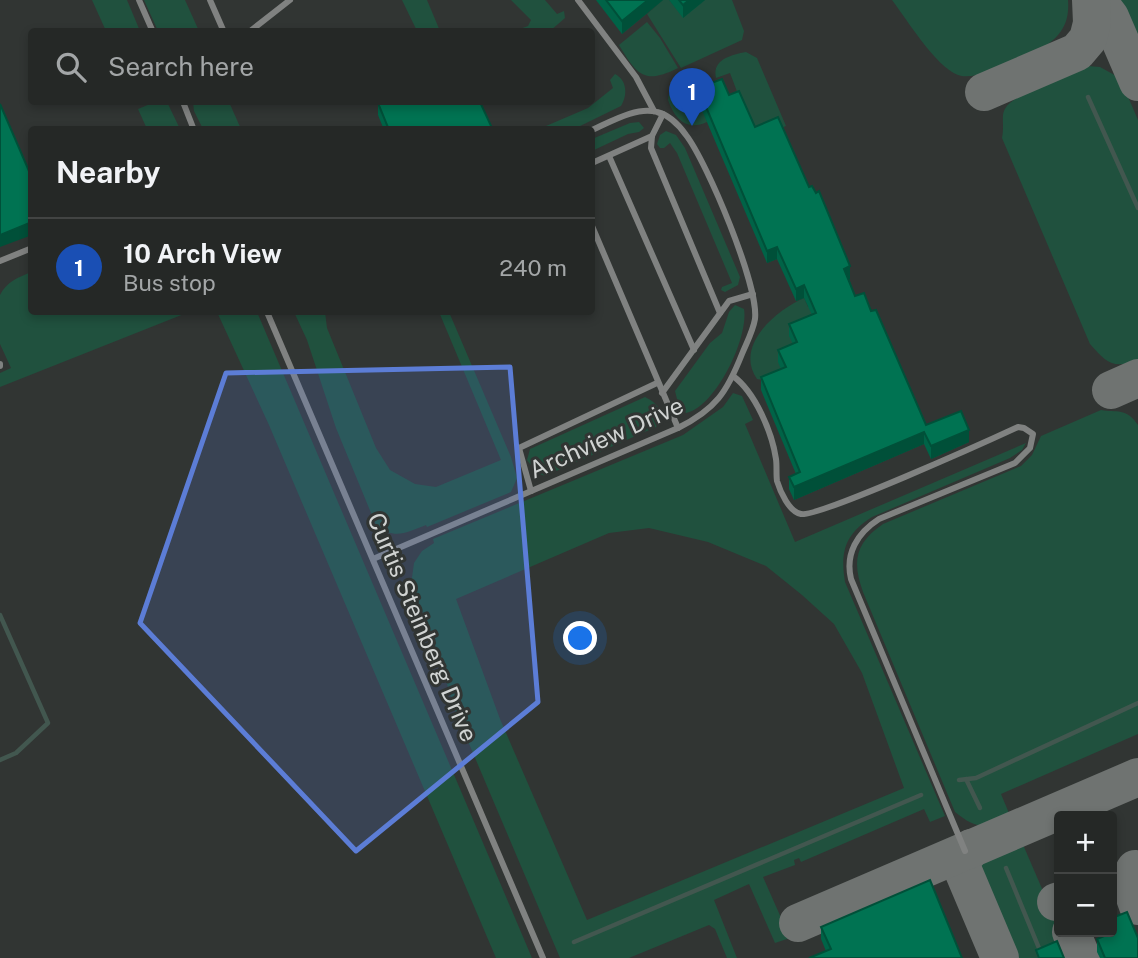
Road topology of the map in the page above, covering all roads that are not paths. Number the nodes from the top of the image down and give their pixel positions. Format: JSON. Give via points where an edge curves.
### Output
{"nodes":[{"id":1,"x":139,"y":0,"type":"edge"},
{"id":2,"x":210,"y":0,"type":"edge"},
{"id":3,"x":290,"y":0,"type":"edge"},
{"id":4,"x":578,"y":0,"type":"edge"},
{"id":5,"x":151,"y":28,"type":"edge"},
{"id":6,"x":222,"y":28,"type":"edge"},
{"id":7,"x":254,"y":28,"type":"edge"},
{"id":8,"x":184,"y":105,"type":"edge"},
{"id":9,"x":654,"y":111,"type":"junction"},
{"id":10,"x":663,"y":114,"type":"junction"},
{"id":11,"x":192,"y":126,"type":"edge"},
{"id":12,"x":595,"y":129,"type":"edge"},
{"id":13,"x":652,"y":136,"type":"junction"},
{"id":14,"x":609,"y":156,"type":"junction"},
{"id":15,"x":595,"y":162,"type":"edge"},
{"id":16,"x":595,"y":233,"type":"edge"},
{"id":17,"x":28,"y":250,"type":"edge"},
{"id":18,"x":0,"y":261,"type":"edge"},
{"id":19,"x":753,"y":294,"type":"junction"},
{"id":20,"x":720,"y":313,"type":"junction"},
{"id":21,"x":268,"y":315,"type":"edge"},
{"id":22,"x":694,"y":350,"type":"junction"},
{"id":23,"x":733,"y":376,"type":"junction"},
{"id":24,"x":657,"y":383,"type":"junction"},
{"id":25,"x":662,"y":393,"type":"junction"},
{"id":26,"x":678,"y":428,"type":"junction"},
{"id":27,"x":531,"y":491,"type":"junction"},
{"id":28,"x":373,"y":559,"type":"junction"},
{"id":29,"x":965,"y":850,"type":"dead end"},
{"id":30,"x":543,"y":958,"type":"edge"}],
"edges":[{"from":1,"to":5,"type":"lane"},
{"from":2,"to":6,"type":"lane"},
{"from":3,"to":7,"type":"lane"},
{"from":4,"to":9,"type":"lane","via":[[636,77]]},
{"from":8,"to":11,"type":"lane"},
{"from":9,"to":10,"type":"lane","name":"Archview Drive"},
{"from":9,"to":12,"type":"lane"},
{"from":10,"to":13,"type":"lane"},
{"from":10,"to":19,"type":"lane","name":"Archview Drive","via":[[686,134],[698,153],[737,243]]},
{"from":13,"to":14,"type":"lane"},
{"from":13,"to":20,"type":"lane","via":[[650,148]]},
{"from":14,"to":15,"type":"lane"},
{"from":14,"to":22,"type":"lane"},
{"from":16,"to":24,"type":"lane"},
{"from":17,"to":18,"type":"lane"},
{"from":19,"to":20,"type":"lane","via":[[729,301]]},
{"from":19,"to":23,"type":"lane","name":"Archview Drive","via":[[755,317]]},
{"from":20,"to":22,"type":"lane"},
{"from":21,"to":28,"type":"lane","name":"Curtis Steinberg Drive"},
{"from":22,"to":25,"type":"lane"},
{"from":23,"to":26,"type":"lane","name":"Archview Drive","via":[[715,405]]},
{"from":23,"to":29,"type":"lane","via":[[753,397],[773,445],[778,481],[788,503],[802,515],[1018,427],[1033,434],[1030,448],[1015,463],[878,519],[855,543],[849,561],[850,579]]},
{"from":24,"to":25,"type":"lane"},
{"from":24,"to":27,"type":"lane","via":[[519,448]]},
{"from":25,"to":26,"type":"lane"},
{"from":26,"to":27,"type":"lane","name":"Archview Drive"},
{"from":27,"to":28,"type":"lane","name":"Archview Drive"},
{"from":28,"to":30,"type":"lane","name":"Curtis Steinberg Drive"}]}
